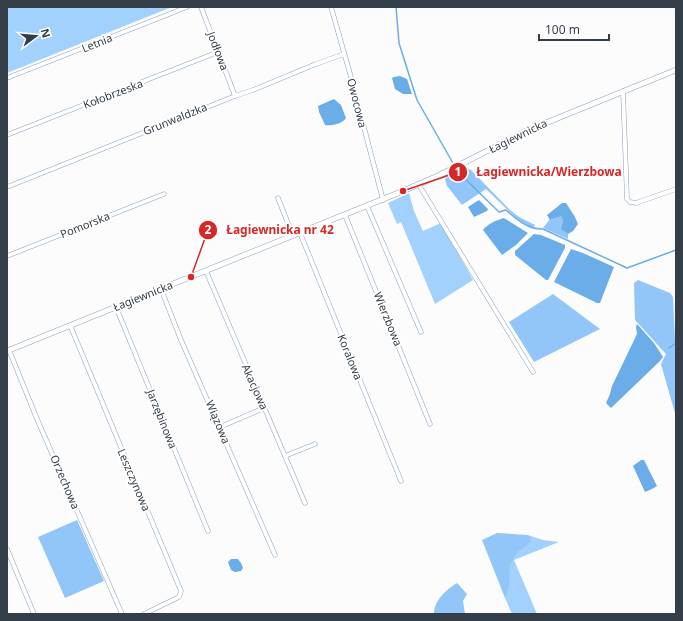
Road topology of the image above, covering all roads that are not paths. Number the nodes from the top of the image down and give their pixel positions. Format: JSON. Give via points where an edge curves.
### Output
{"nodes":[{"id":1,"x":188,"y":7,"type":"edge"},
{"id":2,"x":201,"y":7,"type":"edge"},
{"id":3,"x":331,"y":7,"type":"edge"},
{"id":4,"x":218,"y":52,"type":"junction"},
{"id":5,"x":344,"y":54,"type":"junction"},
{"id":6,"x":676,"y":70,"type":"edge"},
{"id":7,"x":7,"y":78,"type":"edge"},
{"id":8,"x":623,"y":91,"type":"junction"},
{"id":9,"x":235,"y":96,"type":"junction"},
{"id":10,"x":7,"y":135,"type":"edge"},
{"id":11,"x":419,"y":185,"type":"junction"},
{"id":12,"x":7,"y":187,"type":"edge"},
{"id":13,"x":676,"y":188,"type":"edge"},
{"id":14,"x":164,"y":194,"type":"dead end"},
{"id":15,"x":278,"y":198,"type":"dead end"},
{"id":16,"x":383,"y":200,"type":"junction"},
{"id":17,"x":367,"y":206,"type":"junction"},
{"id":18,"x":345,"y":215,"type":"junction"},
{"id":19,"x":300,"y":233,"type":"junction"},
{"id":20,"x":293,"y":236,"type":"junction"},
{"id":21,"x":7,"y":256,"type":"edge"},
{"id":22,"x":206,"y":271,"type":"junction"},
{"id":23,"x":161,"y":289,"type":"junction"},
{"id":24,"x":116,"y":307,"type":"junction"},
{"id":25,"x":70,"y":326,"type":"junction"},
{"id":26,"x":420,"y":332,"type":"dead end"},
{"id":27,"x":8,"y":350,"type":"edge"},
{"id":28,"x":533,"y":372,"type":"dead end"},
{"id":29,"x":264,"y":408,"type":"junction"},
{"id":30,"x":430,"y":424,"type":"dead end"},
{"id":31,"x":220,"y":427,"type":"junction"},
{"id":32,"x":315,"y":444,"type":"dead end"},
{"id":33,"x":285,"y":456,"type":"junction"},
{"id":34,"x":401,"y":481,"type":"dead end"},
{"id":35,"x":305,"y":503,"type":"dead end"},
{"id":36,"x":208,"y":531,"type":"dead end"},
{"id":37,"x":7,"y":549,"type":"edge"},
{"id":38,"x":275,"y":555,"type":"dead end"},
{"id":39,"x":34,"y":614,"type":"edge"},
{"id":40,"x":122,"y":614,"type":"edge"},
{"id":41,"x":144,"y":614,"type":"edge"}],
"edges":[{"from":1,"to":7,"type":"street","name":"Letnia"},
{"from":2,"to":4,"type":"street","name":"Jodłowa"},
{"from":3,"to":5,"type":"street","name":"Owocowa"},
{"from":4,"to":9,"type":"street","name":"Jodłowa"},
{"from":4,"to":10,"type":"street","name":"Kołobrzeska"},
{"from":5,"to":9,"type":"street","name":"Grunwaldzka"},
{"from":5,"to":16,"type":"street","name":"Owocowa"},
{"from":6,"to":8,"type":"street","name":"Łagiewnicka"},
{"from":8,"to":11,"type":"street","name":"Łagiewnicka","via":[[526,131]]},
{"from":8,"to":13,"type":"street","via":[[626,196],[630,202],[638,202]]},
{"from":9,"to":12,"type":"street","name":"Grunwaldzka"},
{"from":11,"to":16,"type":"street","name":"Łagiewnicka"},
{"from":11,"to":28,"type":"street"},
{"from":14,"to":21,"type":"street","name":"Pomorska"},
{"from":15,"to":20,"type":"street"},
{"from":16,"to":17,"type":"street","name":"Łagiewnicka"},
{"from":17,"to":18,"type":"street","name":"Łagiewnicka"},
{"from":17,"to":26,"type":"street"},
{"from":18,"to":19,"type":"street","name":"Łagiewnicka"},
{"from":18,"to":30,"type":"street","name":"Wierzbowa"},
{"from":19,"to":20,"type":"street","name":"Łagiewnicka"},
{"from":19,"to":34,"type":"street","name":"Koralowa"},
{"from":20,"to":22,"type":"street","name":"Łagiewnicka"},
{"from":22,"to":23,"type":"street","name":"Łagiewnicka"},
{"from":22,"to":29,"type":"street","name":"Akacjowa"},
{"from":23,"to":24,"type":"street","name":"Łagiewnicka"},
{"from":23,"to":31,"type":"street","name":"Wiązowa"},
{"from":24,"to":25,"type":"street","name":"Łagiewnicka"},
{"from":24,"to":36,"type":"street","name":"Jarzębinowa"},
{"from":25,"to":27,"type":"street","name":"Łagiewnicka"},
{"from":25,"to":41,"type":"street","name":"Leszczynowa","via":[[181,591],[179,597]]},
{"from":27,"to":40,"type":"street","name":"Orzechowa"},
{"from":29,"to":31,"type":"street"},
{"from":29,"to":33,"type":"street","name":"Akacjowa"},
{"from":31,"to":38,"type":"street","name":"Wiązowa"},
{"from":32,"to":33,"type":"street"},
{"from":33,"to":35,"type":"street","name":"Akacjowa"},
{"from":37,"to":39,"type":"street"}]}
